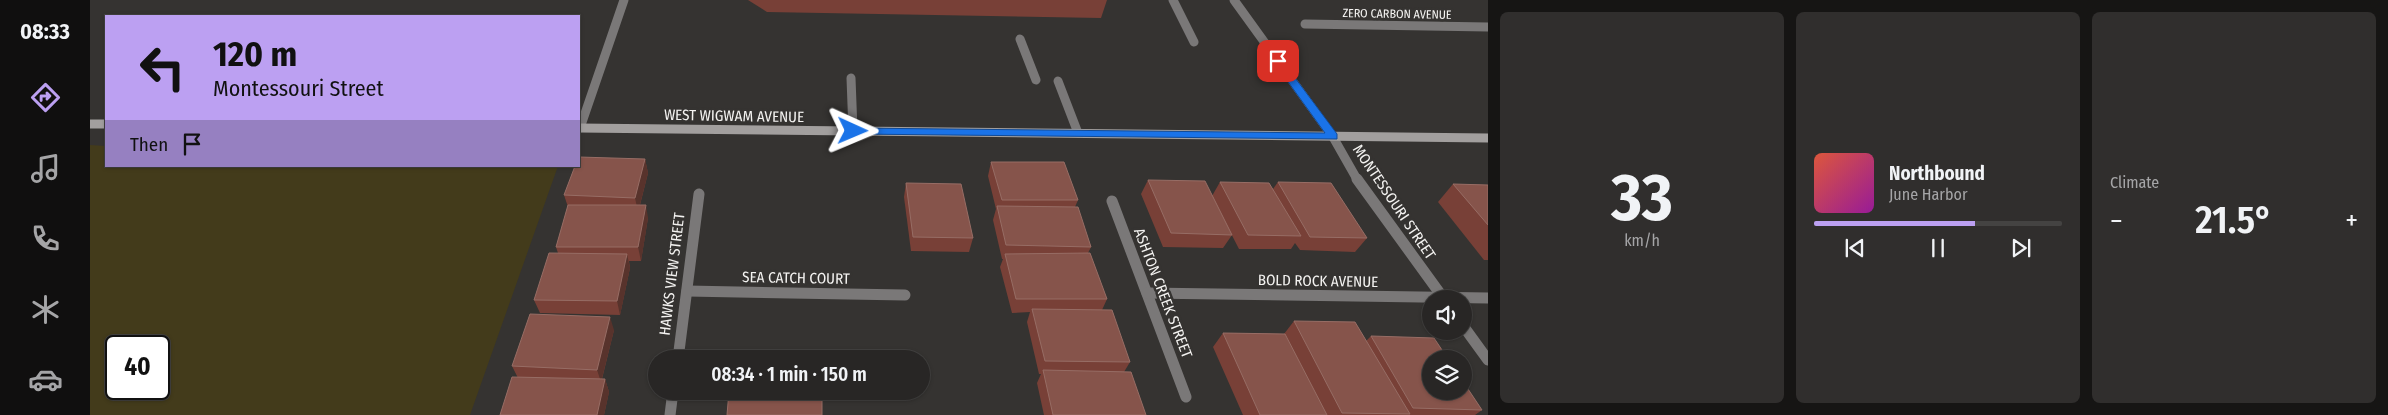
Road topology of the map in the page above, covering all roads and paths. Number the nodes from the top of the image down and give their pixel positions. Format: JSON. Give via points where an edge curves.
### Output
{"nodes":[{"id":1,"x":624,"y":0,"type":"edge"},
{"id":2,"x":1173,"y":0,"type":"edge"},
{"id":3,"x":1234,"y":0,"type":"edge"},
{"id":4,"x":1305,"y":24,"type":"dead end"},
{"id":5,"x":1488,"y":27,"type":"edge"},
{"id":6,"x":1020,"y":39,"type":"dead end"},
{"id":7,"x":1194,"y":42,"type":"dead end"},
{"id":8,"x":852,"y":78,"type":"dead end"},
{"id":9,"x":1036,"y":80,"type":"dead end"},
{"id":10,"x":1058,"y":81,"type":"dead end"},
{"id":11,"x":90,"y":124,"type":"edge"},
{"id":12,"x":105,"y":124,"type":"edge"},
{"id":13,"x":580,"y":125,"type":"edge"},
{"id":14,"x":580,"y":128,"type":"edge"},
{"id":15,"x":853,"y":131,"type":"junction"},
{"id":16,"x":1078,"y":133,"type":"junction"},
{"id":17,"x":1333,"y":137,"type":"junction"},
{"id":18,"x":1488,"y":138,"type":"edge"},
{"id":19,"x":699,"y":194,"type":"dead end"},
{"id":20,"x":1112,"y":201,"type":"dead end"},
{"id":21,"x":1437,"y":290,"type":"edge"},
{"id":22,"x":687,"y":291,"type":"junction"},
{"id":23,"x":1147,"y":293,"type":"junction"},
{"id":24,"x":905,"y":295,"type":"dead end"},
{"id":25,"x":1422,"y":298,"type":"edge"},
{"id":26,"x":1472,"y":298,"type":"edge"},
{"id":27,"x":1488,"y":298,"type":"edge"},
{"id":28,"x":1472,"y":338,"type":"edge"},
{"id":29,"x":679,"y":350,"type":"edge"},
{"id":30,"x":1488,"y":360,"type":"edge"},
{"id":31,"x":1186,"y":397,"type":"dead end"},
{"id":32,"x":672,"y":400,"type":"edge"},
{"id":33,"x":670,"y":415,"type":"edge"}],
"edges":[{"from":1,"to":13,"type":"street"},
{"from":2,"to":7,"type":"street"},
{"from":3,"to":17,"type":"street","name":"MONTESSOURI STREET"},
{"from":4,"to":5,"type":"street","name":"ZERO CARBON AVENUE"},
{"from":6,"to":9,"type":"street"},
{"from":8,"to":15,"type":"street"},
{"from":10,"to":16,"type":"street"},
{"from":11,"to":12,"type":"street"},
{"from":14,"to":15,"type":"street","name":"WEST WIGWAM AVENUE"},
{"from":15,"to":16,"type":"street","name":"WEST WIGWAM AVENUE"},
{"from":16,"to":17,"type":"street","name":"WEST WIGWAM AVENUE"},
{"from":17,"to":18,"type":"street","name":"WEST WIGWAM AVENUE"},
{"from":17,"to":21,"type":"street","name":"MONTESSOURI STREET","via":[[1352,172]]},
{"from":19,"to":22,"type":"street","name":"HAWKS VIEW STREET"},
{"from":20,"to":23,"type":"street","name":"ASHTON CREEK STREET"},
{"from":22,"to":24,"type":"street","name":"SEA CATCH COURT"},
{"from":22,"to":29,"type":"street","name":"HAWKS VIEW STREET"},
{"from":23,"to":25,"type":"street","name":"BOLD ROCK AVENUE"},
{"from":23,"to":31,"type":"street","name":"ASHTON CREEK STREET"},
{"from":26,"to":27,"type":"street","name":"BOLD ROCK AVENUE"},
{"from":28,"to":30,"type":"street"},
{"from":32,"to":33,"type":"street"}]}
